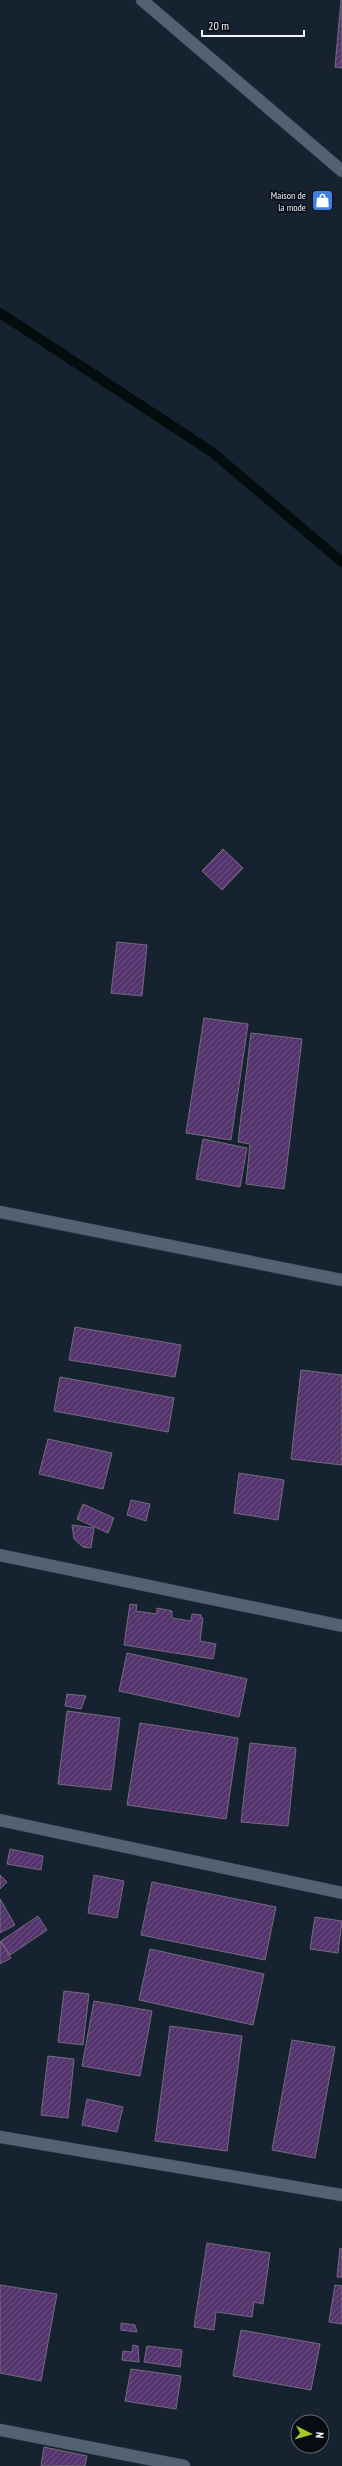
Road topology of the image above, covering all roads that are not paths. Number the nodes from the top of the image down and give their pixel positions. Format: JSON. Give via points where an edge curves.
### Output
{"nodes":[{"id":1,"x":142,"y":0,"type":"edge"},
{"id":2,"x":342,"y":171,"type":"edge"},
{"id":3,"x":0,"y":1212,"type":"edge"},
{"id":4,"x":342,"y":1280,"type":"edge"},
{"id":5,"x":0,"y":1555,"type":"edge"},
{"id":6,"x":342,"y":1626,"type":"edge"},
{"id":7,"x":0,"y":1820,"type":"edge"},
{"id":8,"x":342,"y":1893,"type":"edge"},
{"id":9,"x":0,"y":2137,"type":"edge"},
{"id":10,"x":342,"y":2195,"type":"edge"},
{"id":11,"x":0,"y":2430,"type":"edge"},
{"id":12,"x":184,"y":2466,"type":"edge"}],
"edges":[{"from":1,"to":2,"type":"street"},
{"from":3,"to":4,"type":"street"},
{"from":5,"to":6,"type":"street"},
{"from":7,"to":8,"type":"street"},
{"from":9,"to":10,"type":"street"},
{"from":11,"to":12,"type":"street"}]}
